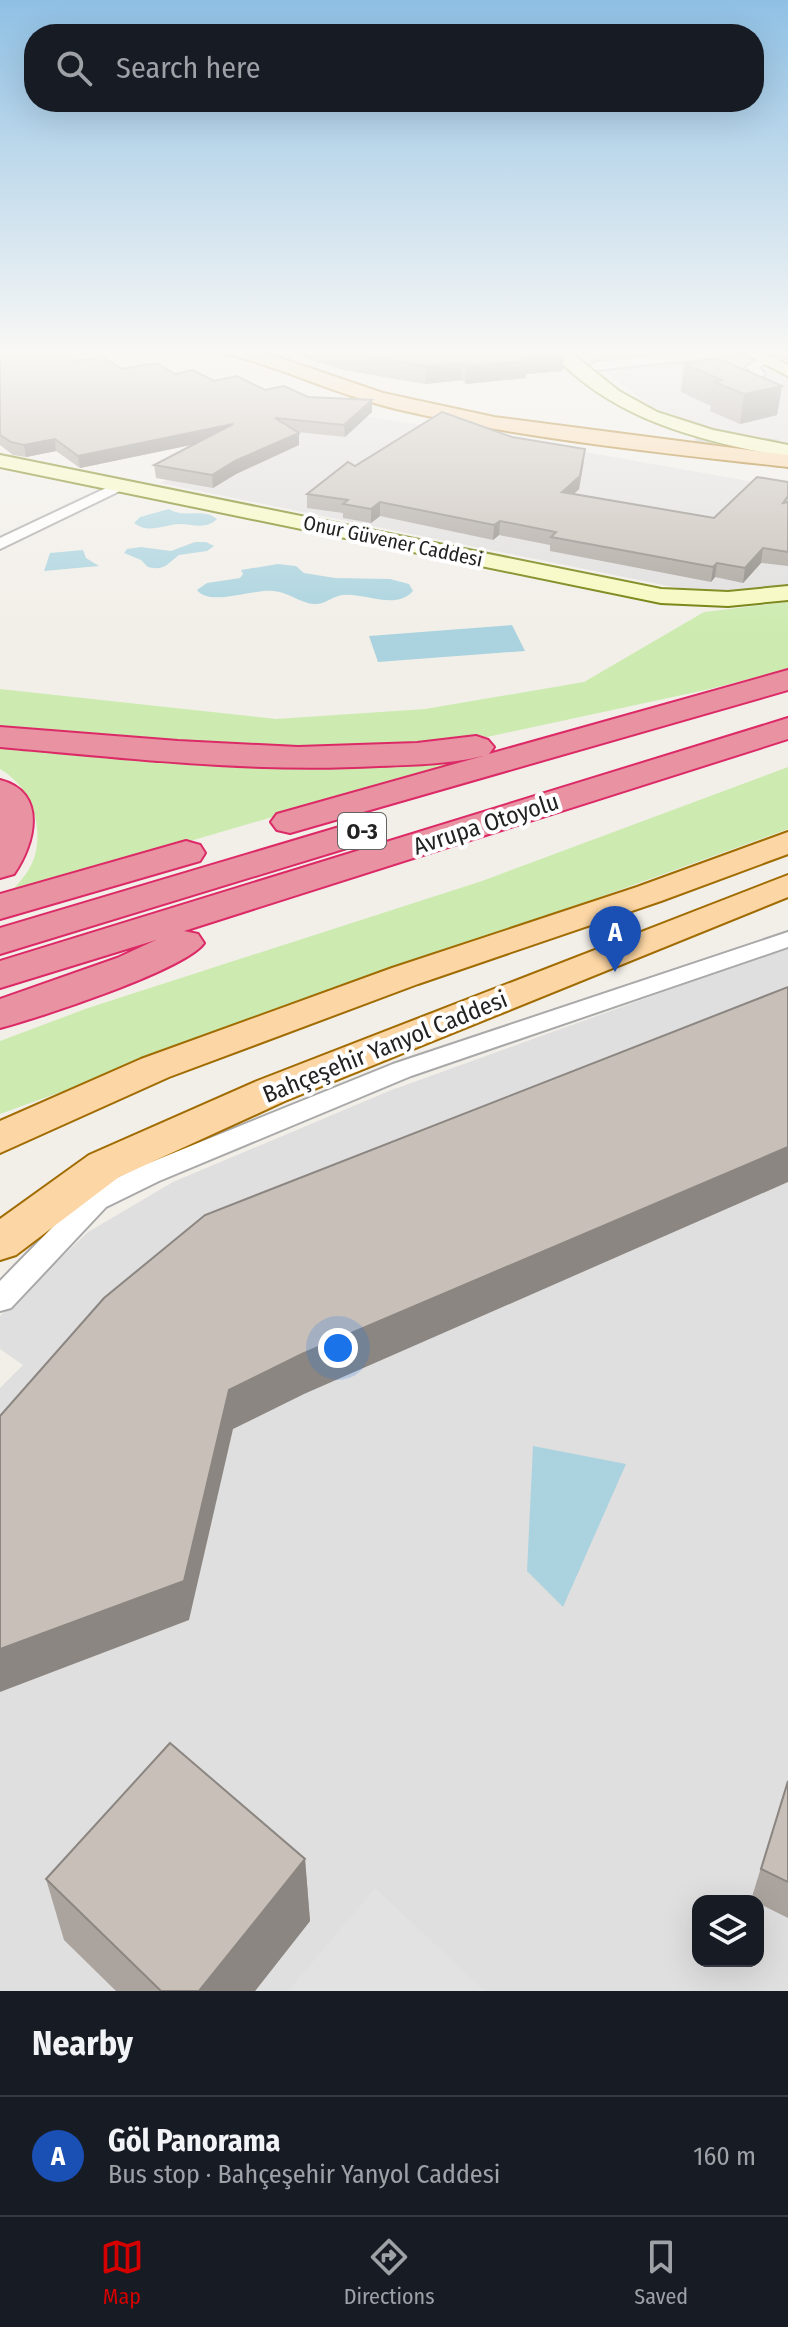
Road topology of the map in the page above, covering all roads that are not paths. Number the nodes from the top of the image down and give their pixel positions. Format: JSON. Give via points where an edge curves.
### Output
{"nodes":[{"id":1,"x":640,"y":443,"type":"edge"},
{"id":2,"x":748,"y":443,"type":"edge"},
{"id":3,"x":788,"y":451,"type":"edge"},
{"id":4,"x":0,"y":461,"type":"edge"},
{"id":5,"x":788,"y":461,"type":"edge"},
{"id":6,"x":121,"y":485,"type":"junction"},
{"id":7,"x":0,"y":544,"type":"edge"},
{"id":8,"x":788,"y":593,"type":"edge"},
{"id":9,"x":788,"y":680,"type":"edge"},
{"id":10,"x":788,"y":701,"type":"edge"},
{"id":11,"x":694,"y":706,"type":"junction"},
{"id":12,"x":788,"y":728,"type":"edge"},
{"id":13,"x":0,"y":737,"type":"edge"},
{"id":14,"x":598,"y":788,"type":"junction"},
{"id":15,"x":0,"y":791,"type":"edge"},
{"id":16,"x":788,"y":842,"type":"edge"},
{"id":17,"x":788,"y":853,"type":"edge"},
{"id":18,"x":0,"y":866,"type":"edge"},
{"id":19,"x":788,"y":885,"type":"edge"},
{"id":20,"x":649,"y":894,"type":"junction"},
{"id":21,"x":0,"y":907,"type":"edge"},
{"id":22,"x":788,"y":908,"type":"edge"},
{"id":23,"x":788,"y":939,"type":"edge"},
{"id":24,"x":0,"y":941,"type":"edge"},
{"id":25,"x":183,"y":943,"type":"junction"},
{"id":26,"x":569,"y":974,"type":"junction"},
{"id":27,"x":0,"y":975,"type":"edge"},
{"id":28,"x":0,"y":1004,"type":"edge"},
{"id":29,"x":0,"y":1014,"type":"edge"},
{"id":30,"x":0,"y":1138,"type":"edge"},
{"id":31,"x":0,"y":1243,"type":"edge"},
{"id":32,"x":0,"y":1300,"type":"edge"}],
"edges":[{"from":1,"to":5,"type":"main road"},
{"from":2,"to":3,"type":"street"},
{"from":4,"to":6,"type":"street","name":"Onur Güvener Caddesi"},
{"from":6,"to":7,"type":"street"},
{"from":6,"to":8,"type":"street","name":"Onur Güvener Caddesi","via":[[661,596],[728,599]]},
{"from":9,"to":11,"type":"highway"},
{"from":10,"to":24,"type":"highway","name":"Avrupa Otoyolu","number":"O-3"},
{"from":11,"to":13,"type":"highway","via":[[519,741],[402,754],[250,756]]},
{"from":11,"to":21,"type":"highway"},
{"from":12,"to":14,"type":"highway","name":"Avrupa Otoyolu","number":"O-3"},
{"from":14,"to":25,"type":"highway","via":[[523,828]]},
{"from":14,"to":27,"type":"highway","name":"Avrupa Otoyolu","number":"O-3"},
{"from":15,"to":18,"type":"highway","via":[[15,823],[9,856]]},
{"from":16,"to":20,"type":"main road"},
{"from":17,"to":20,"type":"main road"},
{"from":19,"to":26,"type":"main road","name":"Bahçeşehir Yanyol Caddesi"},
{"from":20,"to":30,"type":"main road","via":[[155,1068]]},
{"from":22,"to":26,"type":"main road"},
{"from":23,"to":32,"type":"street","via":[[402,1070],[149,1174],[96,1200]]},
{"from":25,"to":28,"type":"highway"},
{"from":25,"to":29,"type":"highway"},
{"from":26,"to":31,"type":"main road","name":"Bahçeşehir Yanyol Caddesi","via":[[271,1091],[104,1166]]}]}
